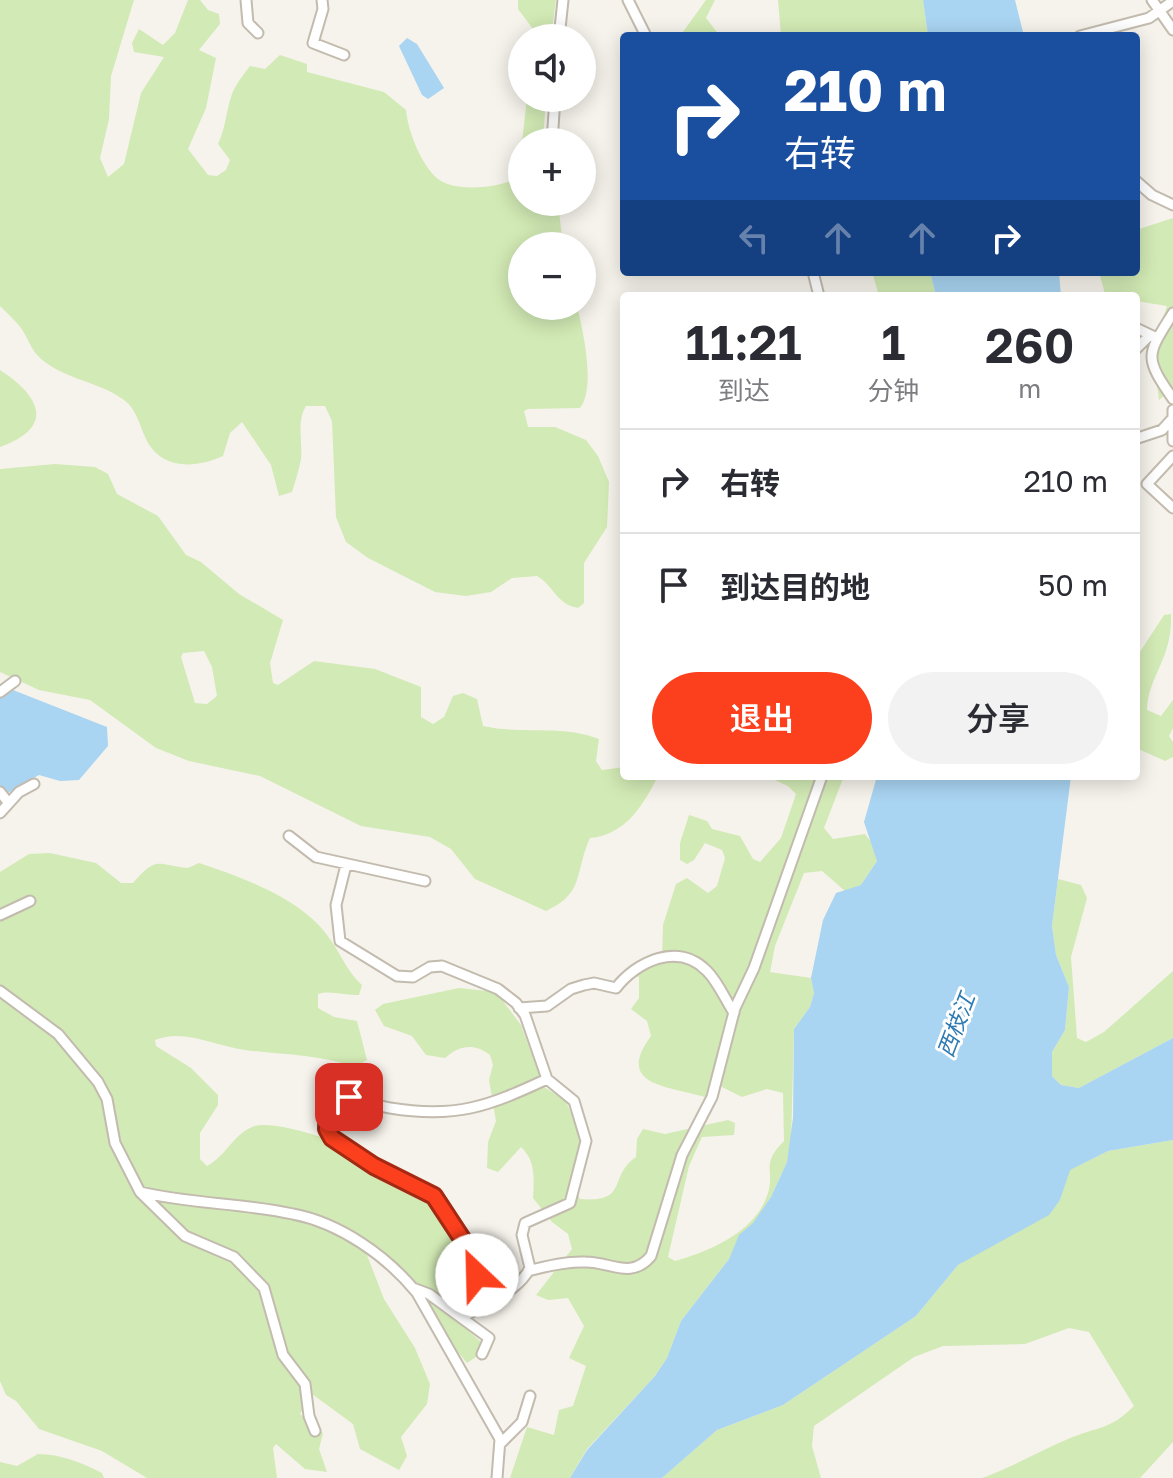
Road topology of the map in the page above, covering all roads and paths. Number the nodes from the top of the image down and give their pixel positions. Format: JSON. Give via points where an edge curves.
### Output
{"nodes":[{"id":1,"x":246,"y":0,"type":"edge"},
{"id":2,"x":322,"y":0,"type":"edge"},
{"id":3,"x":563,"y":0,"type":"edge"},
{"id":4,"x":628,"y":0,"type":"edge"},
{"id":5,"x":1152,"y":0,"type":"edge"},
{"id":6,"x":1173,"y":1,"type":"edge"},
{"id":7,"x":1160,"y":12,"type":"junction"},
{"id":8,"x":560,"y":24,"type":"edge"},
{"id":9,"x":1173,"y":30,"type":"edge"},
{"id":10,"x":644,"y":32,"type":"edge"},
{"id":11,"x":1093,"y":32,"type":"edge"},
{"id":12,"x":258,"y":33,"type":"dead end"},
{"id":13,"x":344,"y":55,"type":"dead end"},
{"id":14,"x":1140,"y":184,"type":"edge"},
{"id":15,"x":1173,"y":205,"type":"edge"},
{"id":16,"x":1173,"y":313,"type":"edge"},
{"id":17,"x":1140,"y":330,"type":"edge"},
{"id":18,"x":1154,"y":336,"type":"junction"},
{"id":19,"x":1140,"y":346,"type":"edge"},
{"id":20,"x":1173,"y":399,"type":"edge"},
{"id":21,"x":1172,"y":415,"type":"edge"},
{"id":22,"x":1140,"y":437,"type":"edge"},
{"id":23,"x":1173,"y":441,"type":"edge"},
{"id":24,"x":1173,"y":456,"type":"edge"},
{"id":25,"x":1173,"y":508,"type":"edge"},
{"id":26,"x":15,"y":681,"type":"dead end"},
{"id":27,"x":0,"y":692,"type":"edge"},
{"id":28,"x":821,"y":780,"type":"edge"},
{"id":29,"x":34,"y":784,"type":"dead end"},
{"id":30,"x":0,"y":792,"type":"edge"},
{"id":31,"x":8,"y":802,"type":"junction"},
{"id":32,"x":0,"y":813,"type":"edge"},
{"id":33,"x":289,"y":836,"type":"dead end"},
{"id":34,"x":346,"y":865,"type":"junction"},
{"id":35,"x":425,"y":881,"type":"dead end"},
{"id":36,"x":30,"y":901,"type":"dead end"},
{"id":37,"x":0,"y":915,"type":"edge"},
{"id":38,"x":0,"y":991,"type":"edge"},
{"id":39,"x":519,"y":1008,"type":"junction"},
{"id":40,"x":734,"y":1013,"type":"junction"},
{"id":41,"x":547,"y":1079,"type":"junction"},
{"id":42,"x":140,"y":1192,"type":"junction"},
{"id":43,"x":528,"y":1271,"type":"junction"},
{"id":44,"x":413,"y":1288,"type":"junction"},
{"id":45,"x":486,"y":1301,"type":"junction"},
{"id":46,"x":463,"y":1318,"type":"junction"},
{"id":47,"x":482,"y":1354,"type":"dead end"},
{"id":48,"x":530,"y":1396,"type":"dead end"},
{"id":49,"x":315,"y":1431,"type":"dead end"},
{"id":50,"x":500,"y":1444,"type":"junction"},
{"id":51,"x":497,"y":1478,"type":"edge"}],
"edges":[{"from":1,"to":12,"type":"street","via":[[248,23]]},
{"from":2,"to":13,"type":"street","via":[[313,43]]},
{"from":3,"to":8,"type":"street"},
{"from":4,"to":10,"type":"street"},
{"from":5,"to":7,"type":"street"},
{"from":6,"to":7,"type":"street"},
{"from":7,"to":9,"type":"street"},
{"from":7,"to":11,"type":"street"},
{"from":14,"to":15,"type":"street"},
{"from":16,"to":18,"type":"street"},
{"from":17,"to":18,"type":"street"},
{"from":18,"to":19,"type":"street"},
{"from":18,"to":20,"type":"street","via":[[1150,355]]},
{"from":21,"to":22,"type":"street","via":[[1162,430]]},
{"from":21,"to":23,"type":"street"},
{"from":24,"to":25,"type":"street","via":[[1147,484]]},
{"from":26,"to":27,"type":"street"},
{"from":28,"to":40,"type":"street"},
{"from":29,"to":31,"type":"street"},
{"from":30,"to":31,"type":"street"},
{"from":31,"to":32,"type":"street"},
{"from":33,"to":34,"type":"street","via":[[316,857]]},
{"from":34,"to":35,"type":"street"},
{"from":34,"to":39,"type":"street","via":[[336,905],[340,941],[405,978],[442,966],[498,989]]},
{"from":36,"to":37,"type":"street"},
{"from":38,"to":42,"type":"street","via":[[58,1034],[98,1082],[107,1099],[115,1143]]},
{"from":39,"to":40,"type":"street","via":[[547,1006],[584,985],[616,988],[631,969],[670,955],[694,961],[707,971]]},
{"from":39,"to":41,"type":"street"},
{"from":40,"to":43,"type":"street","via":[[712,1097],[682,1155],[651,1256],[626,1270],[586,1261]]},
{"from":41,"to":43,"type":"street","via":[[574,1101],[587,1149],[570,1203],[525,1223]]},
{"from":41,"to":45,"type":"street","via":[[492,1105],[460,1112],[388,1108],[349,1097],[335,1101],[327,1114],[327,1129],[342,1146],[434,1196],[474,1257]]},
{"from":42,"to":44,"type":"street","via":[[319,1222],[365,1245]]},
{"from":42,"to":49,"type":"street","via":[[185,1236],[234,1257],[264,1288],[278,1344],[305,1384]]},
{"from":43,"to":45,"type":"street","via":[[515,1287]]},
{"from":44,"to":46,"type":"street"},
{"from":44,"to":50,"type":"street"},
{"from":45,"to":46,"type":"street"},
{"from":46,"to":47,"type":"street","via":[[489,1338]]},
{"from":48,"to":50,"type":"street","via":[[522,1422]]},
{"from":50,"to":51,"type":"street"}]}
